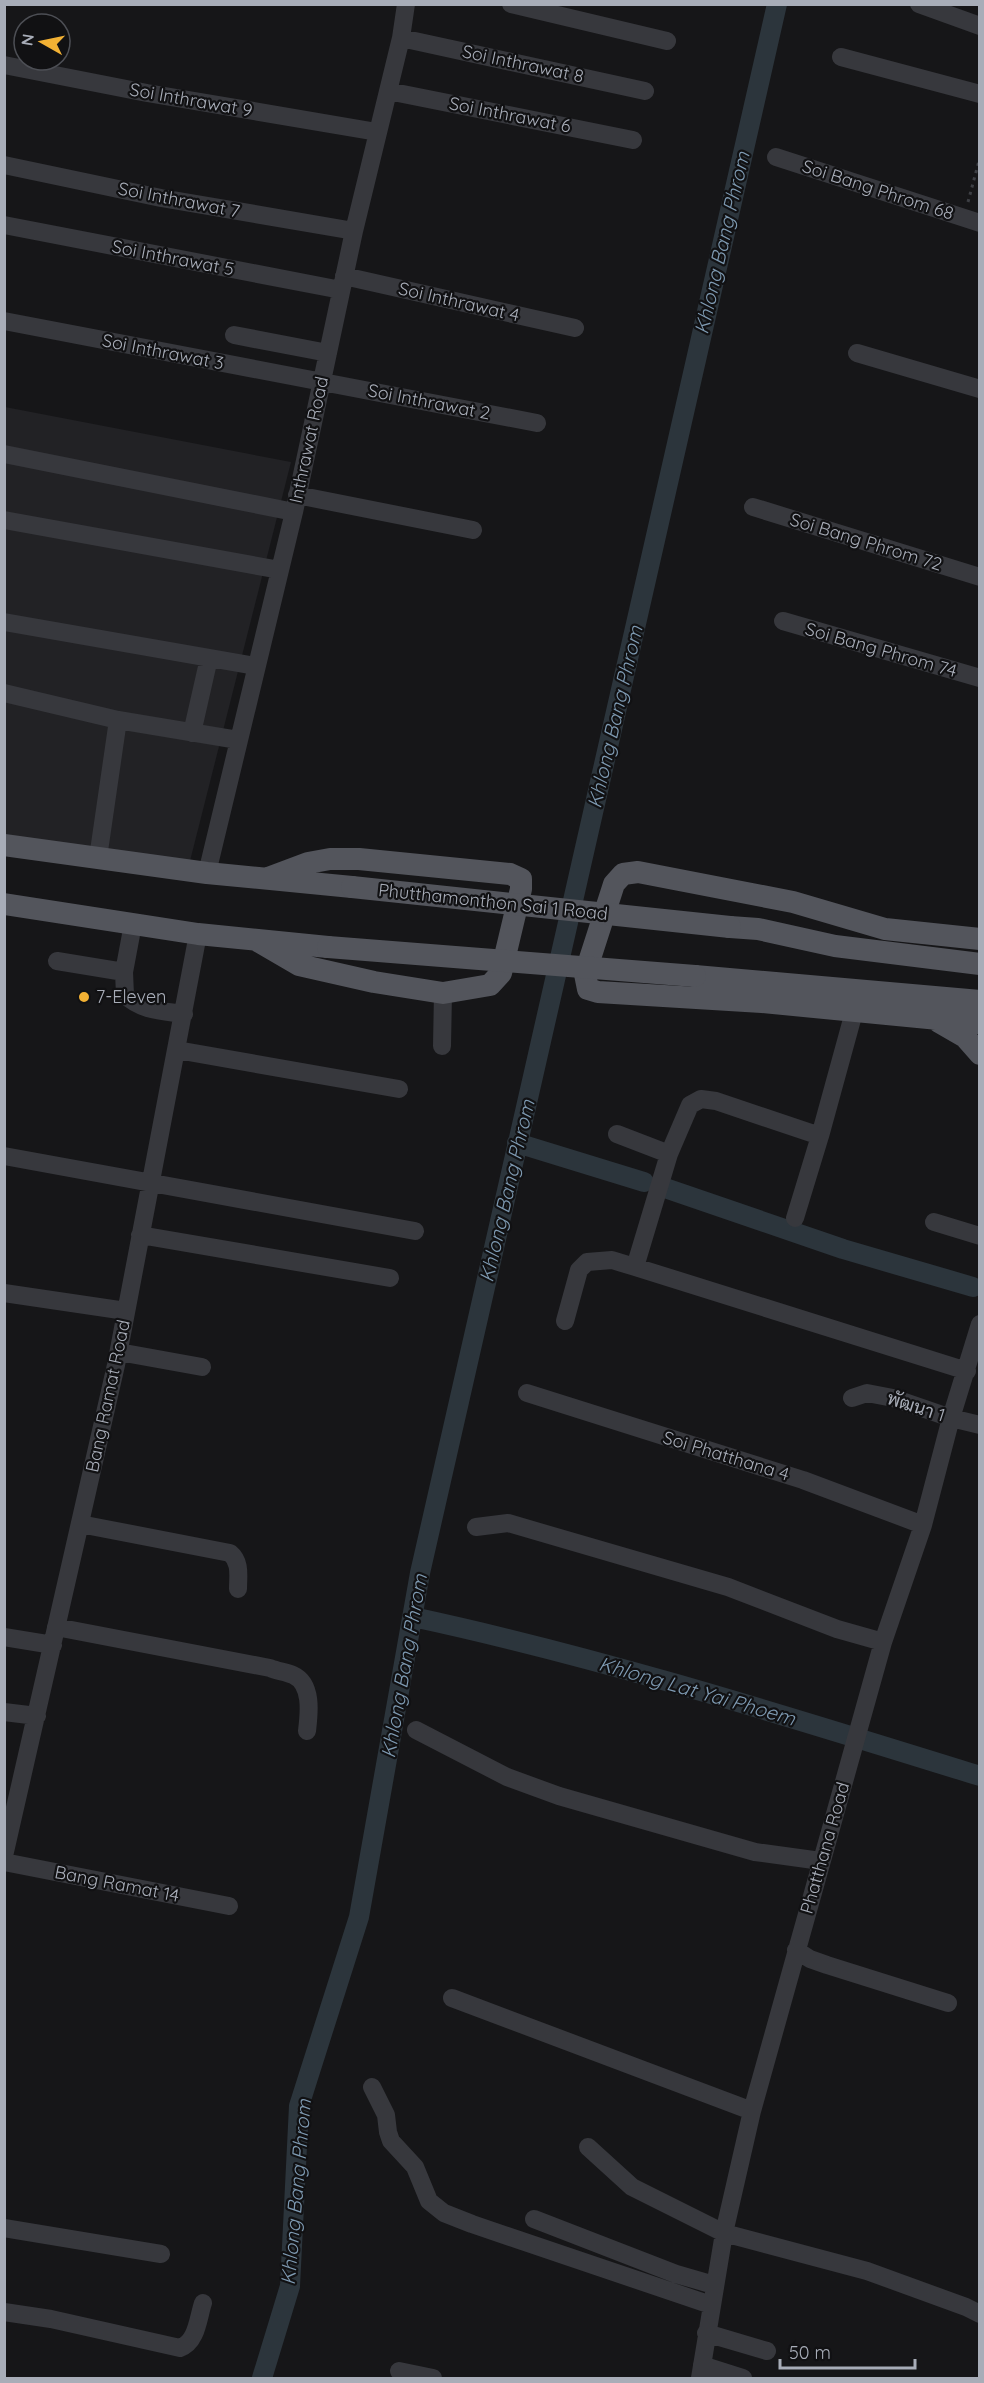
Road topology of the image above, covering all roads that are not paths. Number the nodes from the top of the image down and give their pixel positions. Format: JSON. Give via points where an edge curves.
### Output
{"nodes":[{"id":1,"x":511,"y":4,"type":"edge"},
{"id":2,"x":919,"y":4,"type":"edge"},
{"id":3,"x":405,"y":5,"type":"edge"},
{"id":4,"x":980,"y":26,"type":"edge"},
{"id":5,"x":401,"y":38,"type":"junction"},
{"id":6,"x":667,"y":41,"type":"dead end"},
{"id":7,"x":842,"y":57,"type":"dead end"},
{"id":8,"x":4,"y":65,"type":"edge"},
{"id":9,"x":387,"y":91,"type":"junction"},
{"id":10,"x":645,"y":91,"type":"dead end"},
{"id":11,"x":980,"y":93,"type":"edge"},
{"id":12,"x":377,"y":132,"type":"junction"},
{"id":13,"x":633,"y":140,"type":"dead end"},
{"id":14,"x":776,"y":157,"type":"dead end"},
{"id":15,"x":4,"y":165,"type":"edge"},
{"id":16,"x":972,"y":221,"type":"edge"},
{"id":17,"x":4,"y":225,"type":"edge"},
{"id":18,"x":354,"y":231,"type":"junction"},
{"id":19,"x":343,"y":283,"type":"junction"},
{"id":20,"x":4,"y":321,"type":"edge"},
{"id":21,"x":574,"y":328,"type":"dead end"},
{"id":22,"x":234,"y":335,"type":"dead end"},
{"id":23,"x":328,"y":353,"type":"junction"},
{"id":24,"x":857,"y":353,"type":"dead end"},
{"id":25,"x":321,"y":381,"type":"junction"},
{"id":26,"x":980,"y":389,"type":"edge"},
{"id":27,"x":537,"y":423,"type":"dead end"},
{"id":28,"x":4,"y":454,"type":"edge"},
{"id":29,"x":296,"y":503,"type":"junction"},
{"id":30,"x":753,"y":507,"type":"dead end"},
{"id":31,"x":4,"y":520,"type":"edge"},
{"id":32,"x":473,"y":530,"type":"dead end"},
{"id":33,"x":280,"y":570,"type":"junction"},
{"id":34,"x":980,"y":577,"type":"edge"},
{"id":35,"x":783,"y":621,"type":"dead end"},
{"id":36,"x":4,"y":622,"type":"edge"},
{"id":37,"x":209,"y":658,"type":"junction"},
{"id":38,"x":255,"y":666,"type":"junction"},
{"id":39,"x":980,"y":678,"type":"edge"},
{"id":40,"x":4,"y":693,"type":"edge"},
{"id":41,"x":118,"y":720,"type":"junction"},
{"id":42,"x":192,"y":733,"type":"junction"},
{"id":43,"x":238,"y":740,"type":"junction"},
{"id":44,"x":4,"y":845,"type":"edge"},
{"id":45,"x":98,"y":858,"type":"junction"},
{"id":46,"x":207,"y":873,"type":"junction"},
{"id":47,"x":268,"y":878,"type":"junction"},
{"id":48,"x":4,"y":904,"type":"edge"},
{"id":49,"x":133,"y":924,"type":"junction"},
{"id":50,"x":758,"y":928,"type":"junction"},
{"id":51,"x":885,"y":929,"type":"junction"},
{"id":52,"x":198,"y":934,"type":"junction"},
{"id":53,"x":980,"y":939,"type":"edge"},
{"id":54,"x":256,"y":940,"type":"junction"},
{"id":55,"x":57,"y":961,"type":"dead end"},
{"id":56,"x":974,"y":963,"type":"edge"},
{"id":57,"x":124,"y":972,"type":"junction"},
{"id":58,"x":807,"y":987,"type":"junction"},
{"id":59,"x":443,"y":993,"type":"junction"},
{"id":60,"x":979,"y":1001,"type":"edge"},
{"id":61,"x":854,"y":1012,"type":"junction"},
{"id":62,"x":184,"y":1014,"type":"junction"},
{"id":63,"x":887,"y":1015,"type":"junction"},
{"id":64,"x":933,"y":1019,"type":"junction"},
{"id":65,"x":980,"y":1023,"type":"edge"},
{"id":66,"x":442,"y":1046,"type":"dead end"},
{"id":67,"x":177,"y":1050,"type":"junction"},
{"id":68,"x":980,"y":1054,"type":"edge"},
{"id":69,"x":399,"y":1089,"type":"dead end"},
{"id":70,"x":617,"y":1134,"type":"dead end"},
{"id":71,"x":820,"y":1136,"type":"junction"},
{"id":72,"x":669,"y":1154,"type":"junction"},
{"id":73,"x":4,"y":1156,"type":"edge"},
{"id":74,"x":150,"y":1182,"type":"junction"},
{"id":75,"x":795,"y":1218,"type":"dead end"},
{"id":76,"x":934,"y":1222,"type":"dead end"},
{"id":77,"x":415,"y":1232,"type":"dead end"},
{"id":78,"x":140,"y":1235,"type":"junction"},
{"id":79,"x":980,"y":1236,"type":"edge"},
{"id":80,"x":635,"y":1268,"type":"junction"},
{"id":81,"x":390,"y":1278,"type":"dead end"},
{"id":82,"x":4,"y":1293,"type":"edge"},
{"id":83,"x":126,"y":1311,"type":"junction"},
{"id":84,"x":565,"y":1321,"type":"dead end"},
{"id":85,"x":980,"y":1324,"type":"edge"},
{"id":86,"x":119,"y":1352,"type":"junction"},
{"id":87,"x":202,"y":1367,"type":"dead end"},
{"id":88,"x":967,"y":1371,"type":"junction"},
{"id":89,"x":527,"y":1394,"type":"dead end"},
{"id":90,"x":852,"y":1398,"type":"dead end"},
{"id":91,"x":951,"y":1418,"type":"junction"},
{"id":92,"x":980,"y":1425,"type":"edge"},
{"id":93,"x":80,"y":1524,"type":"junction"},
{"id":94,"x":922,"y":1525,"type":"junction"},
{"id":95,"x":476,"y":1527,"type":"dead end"},
{"id":96,"x":238,"y":1589,"type":"dead end"},
{"id":97,"x":54,"y":1636,"type":"junction"},
{"id":98,"x":4,"y":1637,"type":"edge"},
{"id":99,"x":883,"y":1642,"type":"junction"},
{"id":100,"x":4,"y":1712,"type":"edge"},
{"id":101,"x":37,"y":1716,"type":"junction"},
{"id":102,"x":416,"y":1730,"type":"dead end"},
{"id":103,"x":307,"y":1731,"type":"dead end"},
{"id":104,"x":4,"y":1856,"type":"edge"},
{"id":105,"x":821,"y":1861,"type":"junction"},
{"id":106,"x":4,"y":1862,"type":"edge"},
{"id":107,"x":229,"y":1906,"type":"dead end"},
{"id":108,"x":796,"y":1950,"type":"junction"},
{"id":109,"x":452,"y":1998,"type":"dead end"},
{"id":110,"x":948,"y":2003,"type":"dead end"},
{"id":111,"x":372,"y":2087,"type":"dead end"},
{"id":112,"x":752,"y":2111,"type":"junction"},
{"id":113,"x":588,"y":2147,"type":"dead end"},
{"id":114,"x":534,"y":2219,"type":"dead end"},
{"id":115,"x":4,"y":2228,"type":"edge"},
{"id":116,"x":724,"y":2233,"type":"junction"},
{"id":117,"x":161,"y":2254,"type":"dead end"},
{"id":118,"x":714,"y":2285,"type":"junction"},
{"id":119,"x":203,"y":2303,"type":"dead end"},
{"id":120,"x":711,"y":2305,"type":"junction"},
{"id":121,"x":4,"y":2312,"type":"edge"},
{"id":122,"x":980,"y":2314,"type":"edge"},
{"id":123,"x":706,"y":2333,"type":"junction"},
{"id":124,"x":768,"y":2351,"type":"dead end"},
{"id":125,"x":399,"y":2371,"type":"dead end"},
{"id":126,"x":700,"y":2372,"type":"edge"},
{"id":127,"x":433,"y":2379,"type":"edge"},
{"id":128,"x":743,"y":2379,"type":"edge"}],
"edges":[{"from":1,"to":6,"type":"street"},
{"from":2,"to":4,"type":"street"},
{"from":3,"to":5,"type":"street","name":"Inthrawat Road"},
{"from":5,"to":9,"type":"street","name":"Inthrawat Road"},
{"from":5,"to":10,"type":"street","name":"Soi Inthrawat 8"},
{"from":7,"to":11,"type":"street"},
{"from":8,"to":12,"type":"street","name":"Soi Inthrawat 9"},
{"from":9,"to":12,"type":"street","name":"Inthrawat Road"},
{"from":9,"to":13,"type":"street","name":"Soi Inthrawat 6"},
{"from":12,"to":18,"type":"street","name":"Inthrawat Road"},
{"from":14,"to":16,"type":"street","name":"Soi Bang Phrom 68"},
{"from":15,"to":18,"type":"street","name":"Soi Inthrawat 7","via":[[160,198]]},
{"from":17,"to":19,"type":"street","name":"Soi Inthrawat 5"},
{"from":18,"to":19,"type":"street","name":"Inthrawat Road"},
{"from":19,"to":21,"type":"street","name":"Soi Inthrawat 4"},
{"from":19,"to":23,"type":"street","name":"Inthrawat Road"},
{"from":20,"to":25,"type":"street","name":"Soi Inthrawat 3"},
{"from":22,"to":23,"type":"street"},
{"from":23,"to":25,"type":"street","name":"Inthrawat Road"},
{"from":24,"to":26,"type":"street"},
{"from":25,"to":27,"type":"street","name":"Soi Inthrawat 2"},
{"from":25,"to":29,"type":"street","name":"Inthrawat Road"},
{"from":28,"to":29,"type":"street"},
{"from":29,"to":32,"type":"street"},
{"from":29,"to":33,"type":"street","name":"Inthrawat Road"},
{"from":30,"to":34,"type":"street","name":"Soi Bang Phrom 72"},
{"from":31,"to":33,"type":"street"},
{"from":33,"to":38,"type":"street","name":"Inthrawat Road"},
{"from":35,"to":39,"type":"street","name":"Soi Bang Phrom 74"},
{"from":36,"to":37,"type":"street"},
{"from":37,"to":38,"type":"street"},
{"from":37,"to":42,"type":"street"},
{"from":38,"to":43,"type":"street","name":"Inthrawat Road"},
{"from":40,"to":41,"type":"street"},
{"from":41,"to":42,"type":"street"},
{"from":41,"to":45,"type":"street"},
{"from":42,"to":43,"type":"street"},
{"from":43,"to":46,"type":"street","name":"Inthrawat Road"},
{"from":44,"to":45,"type":"main road","name":"Phutthamonthon Sai 1 Road"},
{"from":45,"to":46,"type":"main road","name":"Phutthamonthon Sai 1 Road"},
{"from":46,"to":47,"type":"main road","name":"Phutthamonthon Sai 1 Road"},
{"from":47,"to":50,"type":"main road","name":"Phutthamonthon Sai 1 Road","bridge":true},
{"from":47,"to":59,"type":"main road","via":[[308,863],[350,859],[510,873],[521,879],[501,973],[490,985]]},
{"from":48,"to":49,"type":"main road"},
{"from":49,"to":52,"type":"main road"},
{"from":49,"to":57,"type":"street"},
{"from":50,"to":51,"type":"main road"},
{"from":50,"to":56,"type":"main road","name":"Phutthamonthon Sai 1 Road","via":[[835,946]]},
{"from":51,"to":53,"type":"main road"},
{"from":51,"to":61,"type":"main road","via":[[793,902],[638,872],[623,874],[614,884],[585,974],[588,989],[598,992]]},
{"from":52,"to":54,"type":"main road"},
{"from":52,"to":62,"type":"street","name":"Bang Ramat Road"},
{"from":54,"to":58,"type":"main road","bridge":true},
{"from":54,"to":59,"type":"main road","via":[[299,964],[327,973]]},
{"from":55,"to":57,"type":"street"},
{"from":57,"to":62,"type":"street","via":[[125,995],[136,1004]]},
{"from":58,"to":60,"type":"main road"},
{"from":58,"to":63,"type":"main road"},
{"from":59,"to":66,"type":"street"},
{"from":61,"to":63,"type":"main road"},
{"from":61,"to":71,"type":"street"},
{"from":62,"to":67,"type":"street","name":"Bang Ramat Road"},
{"from":63,"to":64,"type":"main road"},
{"from":64,"to":65,"type":"main road"},
{"from":64,"to":68,"type":"main road","via":[[965,1037]]},
{"from":67,"to":69,"type":"street"},
{"from":67,"to":74,"type":"street","name":"Bang Ramat Road"},
{"from":70,"to":72,"type":"street"},
{"from":71,"to":72,"type":"street","via":[[701,1099],[690,1105]]},
{"from":71,"to":75,"type":"street"},
{"from":72,"to":80,"type":"street"},
{"from":73,"to":74,"type":"street"},
{"from":74,"to":77,"type":"street"},
{"from":74,"to":78,"type":"street","name":"Bang Ramat Road"},
{"from":76,"to":79,"type":"street"},
{"from":78,"to":81,"type":"street"},
{"from":78,"to":83,"type":"street","name":"Bang Ramat Road"},
{"from":80,"to":84,"type":"street","via":[[612,1260],[587,1262],[579,1270]]},
{"from":80,"to":88,"type":"street"},
{"from":82,"to":83,"type":"street"},
{"from":83,"to":86,"type":"street","name":"Bang Ramat Road"},
{"from":85,"to":88,"type":"street","name":"Phatthana Road"},
{"from":86,"to":87,"type":"street"},
{"from":86,"to":93,"type":"street","name":"Bang Ramat Road"},
{"from":88,"to":91,"type":"street","name":"Phatthana Road"},
{"from":89,"to":94,"type":"street","name":"Soi Phatthana 4","via":[[803,1480]]},
{"from":90,"to":91,"type":"street","name":"พัฒนา 1","via":[[867,1393],[893,1398]]},
{"from":91,"to":92,"type":"street","name":"พัฒนา 1"},
{"from":91,"to":94,"type":"street","name":"Phatthana Road"},
{"from":93,"to":96,"type":"street","via":[[231,1553],[238,1564]]},
{"from":93,"to":97,"type":"street","name":"Bang Ramat Road"},
{"from":94,"to":99,"type":"street","name":"Phatthana Road"},
{"from":95,"to":99,"type":"street","via":[[508,1523],[728,1587],[837,1629]]},
{"from":97,"to":98,"type":"street"},
{"from":97,"to":101,"type":"street","name":"Bang Ramat Road"},
{"from":97,"to":103,"type":"street","via":[[270,1668],[296,1676],[307,1691]]},
{"from":99,"to":105,"type":"street","name":"Phatthana Road"},
{"from":100,"to":101,"type":"street"},
{"from":101,"to":104,"type":"street","name":"Bang Ramat Road"},
{"from":102,"to":105,"type":"street","via":[[507,1777],[559,1796],[755,1852]]},
{"from":105,"to":108,"type":"street","name":"Phatthana Road"},
{"from":106,"to":107,"type":"street","name":"Bang Ramat 14"},
{"from":108,"to":110,"type":"street","via":[[827,1965]]},
{"from":108,"to":112,"type":"street","name":"Phatthana Road"},
{"from":109,"to":112,"type":"street"},
{"from":111,"to":120,"type":"street","via":[[386,2115],[391,2141],[415,2167],[435,2208]]},
{"from":112,"to":116,"type":"street","name":"Phatthana Road"},
{"from":113,"to":116,"type":"street","via":[[632,2187]]},
{"from":114,"to":118,"type":"street"},
{"from":115,"to":117,"type":"street"},
{"from":116,"to":118,"type":"street","name":"Phatthana Road"},
{"from":116,"to":122,"type":"street","via":[[867,2271]]},
{"from":118,"to":120,"type":"street","name":"Phatthana Road"},
{"from":119,"to":121,"type":"street","via":[[192,2339],[180,2348]]},
{"from":120,"to":123,"type":"street","name":"Phatthana Road"},
{"from":123,"to":124,"type":"street"},
{"from":123,"to":126,"type":"street","name":"Phatthana Road"},
{"from":125,"to":127,"type":"street"},
{"from":126,"to":128,"type":"street"}]}
